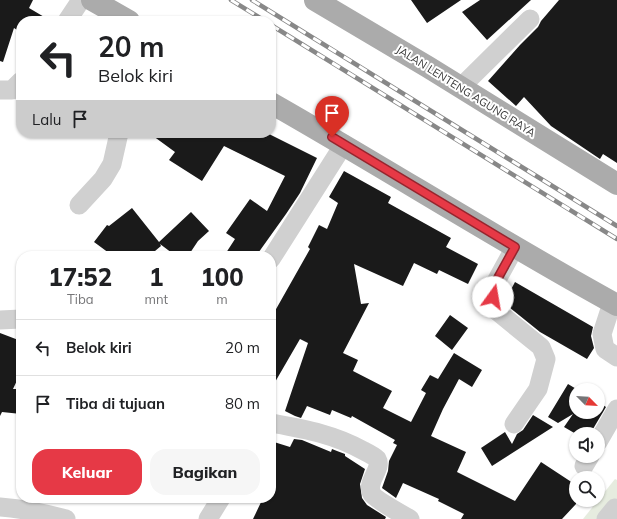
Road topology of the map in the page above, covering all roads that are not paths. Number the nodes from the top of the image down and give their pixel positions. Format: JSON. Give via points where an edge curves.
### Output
{"nodes":[{"id":1,"x":81,"y":0,"type":"edge"},
{"id":2,"x":92,"y":0,"type":"edge"},
{"id":3,"x":315,"y":0,"type":"edge"},
{"id":4,"x":70,"y":16,"type":"edge"},
{"id":5,"x":120,"y":16,"type":"edge"},
{"id":6,"x":530,"y":19,"type":"dead end"},
{"id":7,"x":16,"y":86,"type":"edge"},
{"id":8,"x":461,"y":87,"type":"junction"},
{"id":9,"x":0,"y":90,"type":"edge"},
{"id":10,"x":276,"y":105,"type":"edge"},
{"id":11,"x":118,"y":138,"type":"edge"},
{"id":12,"x":344,"y":144,"type":"junction"},
{"id":13,"x":617,"y":184,"type":"edge"},
{"id":14,"x":79,"y":205,"type":"dead end"},
{"id":15,"x":515,"y":247,"type":"junction"},
{"id":16,"x":276,"y":251,"type":"edge"},
{"id":17,"x":615,"y":304,"type":"edge"},
{"id":18,"x":16,"y":319,"type":"edge"},
{"id":19,"x":0,"y":320,"type":"edge"},
{"id":20,"x":616,"y":353,"type":"edge"},
{"id":21,"x":617,"y":409,"type":"edge"},
{"id":22,"x":276,"y":424,"type":"edge"},
{"id":23,"x":514,"y":424,"type":"dead end"},
{"id":24,"x":605,"y":430,"type":"edge"},
{"id":25,"x":218,"y":503,"type":"edge"},
{"id":26,"x":0,"y":508,"type":"edge"},
{"id":27,"x":66,"y":519,"type":"edge"},
{"id":28,"x":208,"y":519,"type":"edge"},
{"id":29,"x":410,"y":519,"type":"edge"}],
"edges":[{"from":1,"to":4,"type":"street"},
{"from":2,"to":5,"type":"main road"},
{"from":3,"to":8,"type":"main road","name":"JALAN LENTENG AGUNG RAYA"},
{"from":6,"to":8,"type":"street"},
{"from":7,"to":9,"type":"street","via":[[12,90]]},
{"from":8,"to":13,"type":"main road","name":"JALAN LENTENG AGUNG RAYA"},
{"from":10,"to":12,"type":"main road"},
{"from":11,"to":14,"type":"street","via":[[112,164],[103,180]]},
{"from":12,"to":15,"type":"main road"},
{"from":12,"to":16,"type":"street"},
{"from":15,"to":17,"type":"main road"},
{"from":15,"to":23,"type":"street","via":[[493,287],[493,308],[541,347],[546,359],[538,389]]},
{"from":17,"to":20,"type":"street","via":[[602,334],[605,349]]},
{"from":18,"to":19,"type":"street"},
{"from":21,"to":24,"type":"street"},
{"from":22,"to":29,"type":"street","via":[[320,432],[348,442],[377,459],[378,465],[369,487],[372,495]]},
{"from":25,"to":28,"type":"street"},
{"from":26,"to":27,"type":"street","via":[[16,508]]}]}
